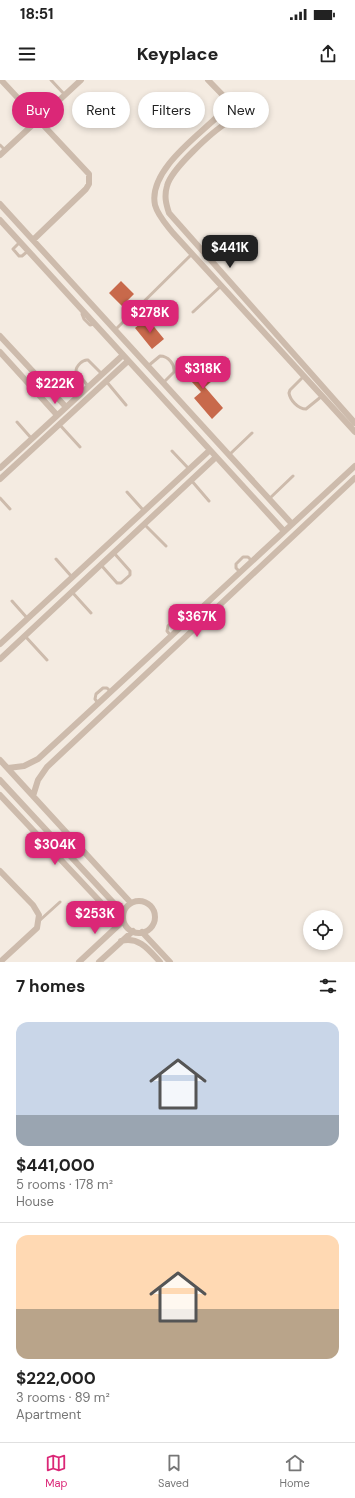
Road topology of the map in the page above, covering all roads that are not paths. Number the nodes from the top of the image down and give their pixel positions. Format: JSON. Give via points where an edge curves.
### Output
{"nodes":[{"id":1,"x":1,"y":80,"type":"edge"},
{"id":2,"x":51,"y":80,"type":"edge"},
{"id":3,"x":82,"y":80,"type":"edge"},
{"id":4,"x":208,"y":80,"type":"edge"},
{"id":5,"x":13,"y":92,"type":"edge"},
{"id":6,"x":219,"y":92,"type":"edge"},
{"id":7,"x":65,"y":95,"type":"joint"},
{"id":8,"x":213,"y":121,"type":"edge"},
{"id":9,"x":29,"y":128,"type":"edge"},
{"id":10,"x":47,"y":128,"type":"edge"},
{"id":11,"x":221,"y":128,"type":"edge"},
{"id":12,"x":0,"y":145,"type":"edge"},
{"id":13,"x":5,"y":150,"type":"junction"},
{"id":14,"x":0,"y":155,"type":"edge"},
{"id":15,"x":0,"y":204,"type":"edge"},
{"id":16,"x":0,"y":220,"type":"edge"},
{"id":17,"x":32,"y":240,"type":"junction"},
{"id":18,"x":20,"y":242,"type":"junction"},
{"id":19,"x":28,"y":251,"type":"junction"},
{"id":20,"x":192,"y":254,"type":"junction"},
{"id":21,"x":221,"y":286,"type":"junction"},
{"id":22,"x":193,"y":312,"type":"dead end"},
{"id":23,"x":115,"y":330,"type":"junction"},
{"id":24,"x":0,"y":336,"type":"edge"},
{"id":25,"x":277,"y":336,"type":"junction"},
{"id":26,"x":272,"y":341,"type":"junction"},
{"id":27,"x":0,"y":352,"type":"edge"},
{"id":28,"x":123,"y":355,"type":"junction"},
{"id":29,"x":128,"y":361,"type":"junction"},
{"id":30,"x":148,"y":366,"type":"junction"},
{"id":31,"x":102,"y":374,"type":"junction"},
{"id":32,"x":304,"y":376,"type":"junction"},
{"id":33,"x":106,"y":381,"type":"junction"},
{"id":34,"x":163,"y":382,"type":"junction"},
{"id":35,"x":89,"y":386,"type":"junction"},
{"id":36,"x":322,"y":396,"type":"junction"},
{"id":37,"x":126,"y":405,"type":"dead end"},
{"id":38,"x":66,"y":407,"type":"junction"},
{"id":39,"x":57,"y":415,"type":"junction"},
{"id":40,"x":16,"y":422,"type":"dead end"},
{"id":41,"x":355,"y":423,"type":"edge"},
{"id":42,"x":59,"y":424,"type":"junction"},
{"id":43,"x":355,"y":432,"type":"edge"},
{"id":44,"x":252,"y":433,"type":"dead end"},
{"id":45,"x":32,"y":439,"type":"junction"},
{"id":46,"x":80,"y":446,"type":"dead end"},
{"id":47,"x":210,"y":450,"type":"junction"},
{"id":48,"x":172,"y":451,"type":"dead end"},
{"id":49,"x":229,"y":455,"type":"junction"},
{"id":50,"x":216,"y":457,"type":"junction"},
{"id":51,"x":355,"y":466,"type":"edge"},
{"id":52,"x":0,"y":468,"type":"edge"},
{"id":53,"x":189,"y":470,"type":"junction"},
{"id":54,"x":293,"y":476,"type":"dead end"},
{"id":55,"x":355,"y":478,"type":"edge"},
{"id":56,"x":0,"y":479,"type":"edge"},
{"id":57,"x":191,"y":480,"type":"junction"},
{"id":58,"x":126,"y":492,"type":"dead end"},
{"id":59,"x":0,"y":498,"type":"edge"},
{"id":60,"x":269,"y":499,"type":"junction"},
{"id":61,"x":209,"y":500,"type":"dead end"},
{"id":62,"x":10,"y":510,"type":"dead end"},
{"id":63,"x":144,"y":511,"type":"junction"},
{"id":64,"x":144,"y":524,"type":"junction"},
{"id":65,"x":292,"y":524,"type":"junction"},
{"id":66,"x":284,"y":531,"type":"junction"},
{"id":67,"x":166,"y":546,"type":"dead end"},
{"id":68,"x":114,"y":552,"type":"junction"},
{"id":69,"x":56,"y":559,"type":"dead end"},
{"id":70,"x":101,"y":565,"type":"junction"},
{"id":71,"x":72,"y":577,"type":"junction"},
{"id":72,"x":72,"y":592,"type":"junction"},
{"id":73,"x":12,"y":601,"type":"dead end"},
{"id":74,"x":200,"y":609,"type":"junction"},
{"id":75,"x":91,"y":613,"type":"dead end"},
{"id":76,"x":208,"y":616,"type":"junction"},
{"id":77,"x":28,"y":619,"type":"junction"},
{"id":78,"x":183,"y":624,"type":"junction"},
{"id":79,"x":25,"y":636,"type":"junction"},
{"id":80,"x":171,"y":636,"type":"junction"},
{"id":81,"x":1,"y":640,"type":"edge"},
{"id":82,"x":0,"y":659,"type":"edge"},
{"id":83,"x":47,"y":660,"type":"dead end"},
{"id":84,"x":44,"y":753,"type":"junction"},
{"id":85,"x":0,"y":760,"type":"edge"},
{"id":86,"x":52,"y":762,"type":"junction"},
{"id":87,"x":8,"y":768,"type":"junction"},
{"id":88,"x":0,"y":780,"type":"edge"},
{"id":89,"x":0,"y":795,"type":"edge"},
{"id":90,"x":33,"y":796,"type":"junction"},
{"id":91,"x":0,"y":871,"type":"edge"},
{"id":92,"x":106,"y":876,"type":"junction"},
{"id":93,"x":98,"y":884,"type":"junction"},
{"id":94,"x":60,"y":902,"type":"dead end"},
{"id":95,"x":131,"y":903,"type":"junction"},
{"id":96,"x":123,"y":917,"type":"junction"},
{"id":97,"x":39,"y":921,"type":"junction"},
{"id":98,"x":133,"y":931,"type":"junction"},
{"id":99,"x":142,"y":932,"type":"junction"},
{"id":100,"x":122,"y":941,"type":"junction"},
{"id":101,"x":1,"y":960,"type":"edge"},
{"id":102,"x":79,"y":962,"type":"edge"},
{"id":103,"x":99,"y":962,"type":"edge"},
{"id":104,"x":160,"y":962,"type":"edge"},
{"id":105,"x":170,"y":962,"type":"edge"}],
"edges":[{"from":1,"to":5,"type":"street"},
{"from":2,"to":7,"type":"lane"},
{"from":3,"to":7,"type":"street"},
{"from":4,"to":6,"type":"street"},
{"from":8,"to":20,"type":"street","via":[[165,168],[154,192],[155,205],[160,217]]},
{"from":9,"to":13,"type":"street"},
{"from":10,"to":17,"type":"street","via":[[86,169],[90,179],[86,189]]},
{"from":11,"to":25,"type":"street","via":[[173,173],[167,185],[165,200],[169,213],[180,228]]},
{"from":12,"to":13,"type":"lane"},
{"from":13,"to":14,"type":"street"},
{"from":15,"to":17,"type":"street"},
{"from":16,"to":18,"type":"street"},
{"from":17,"to":23,"type":"street"},
{"from":18,"to":19,"type":"street"},
{"from":18,"to":19,"type":"lane","via":[[13,249],[18,256]]},
{"from":19,"to":28,"type":"street"},
{"from":20,"to":21,"type":"street"},
{"from":20,"to":23,"type":"lane"},
{"from":21,"to":22,"type":"lane"},
{"from":21,"to":26,"type":"street"},
{"from":23,"to":30,"type":"street"},
{"from":24,"to":38,"type":"street"},
{"from":25,"to":26,"type":"street"},
{"from":25,"to":41,"type":"street"},
{"from":26,"to":32,"type":"street"},
{"from":27,"to":39,"type":"street"},
{"from":28,"to":29,"type":"street"},
{"from":28,"to":31,"type":"street"},
{"from":29,"to":33,"type":"street"},
{"from":29,"to":47,"type":"street"},
{"from":30,"to":34,"type":"street"},
{"from":30,"to":34,"type":"lane","via":[[160,356],[166,357],[173,365],[174,372]]},
{"from":31,"to":35,"type":"street"},
{"from":31,"to":35,"type":"lane","via":[[88,360],[77,367],[76,373]]},
{"from":32,"to":36,"type":"street"},
{"from":32,"to":36,"type":"lane","via":[[290,390],[290,398],[300,408],[306,409]]},
{"from":33,"to":37,"type":"lane"},
{"from":33,"to":42,"type":"street"},
{"from":34,"to":49,"type":"street"},
{"from":35,"to":38,"type":"street"},
{"from":36,"to":43,"type":"street"},
{"from":38,"to":39,"type":"street"},
{"from":39,"to":45,"type":"street"},
{"from":40,"to":45,"type":"lane"},
{"from":42,"to":46,"type":"lane"},
{"from":42,"to":56,"type":"street"},
{"from":44,"to":49,"type":"lane"},
{"from":45,"to":52,"type":"street"},
{"from":47,"to":50,"type":"street"},
{"from":47,"to":53,"type":"street"},
{"from":48,"to":53,"type":"lane"},
{"from":49,"to":60,"type":"street"},
{"from":50,"to":57,"type":"street"},
{"from":50,"to":66,"type":"street"},
{"from":51,"to":65,"type":"street"},
{"from":53,"to":63,"type":"street"},
{"from":54,"to":60,"type":"lane"},
{"from":55,"to":76,"type":"street"},
{"from":57,"to":61,"type":"lane"},
{"from":57,"to":64,"type":"street"},
{"from":58,"to":63,"type":"lane"},
{"from":59,"to":62,"type":"lane"},
{"from":60,"to":65,"type":"street"},
{"from":63,"to":71,"type":"street"},
{"from":64,"to":67,"type":"lane"},
{"from":64,"to":68,"type":"street"},
{"from":65,"to":66,"type":"street"},
{"from":66,"to":74,"type":"street"},
{"from":68,"to":70,"type":"street"},
{"from":68,"to":70,"type":"lane","via":[[130,571],[126,579],[117,583]]},
{"from":69,"to":71,"type":"lane"},
{"from":70,"to":72,"type":"street"},
{"from":71,"to":77,"type":"street"},
{"from":72,"to":75,"type":"lane"},
{"from":72,"to":79,"type":"street"},
{"from":73,"to":77,"type":"lane"},
{"from":74,"to":76,"type":"street"},
{"from":74,"to":78,"type":"street"},
{"from":76,"to":86,"type":"street"},
{"from":77,"to":81,"type":"street"},
{"from":78,"to":80,"type":"street"},
{"from":78,"to":80,"type":"lane","via":[[175,620],[168,626],[167,631]]},
{"from":79,"to":82,"type":"street"},
{"from":79,"to":83,"type":"lane"},
{"from":80,"to":84,"type":"street"},
{"from":84,"to":86,"type":"street"},
{"from":84,"to":87,"type":"street","via":[[24,766]]},
{"from":85,"to":87,"type":"street"},
{"from":86,"to":90,"type":"street","via":[[38,780]]},
{"from":87,"to":90,"type":"street"},
{"from":88,"to":93,"type":"street"},
{"from":89,"to":96,"type":"street","via":[[108,910]]},
{"from":90,"to":92,"type":"street"},
{"from":91,"to":97,"type":"street","via":[[37,910]]},
{"from":92,"to":93,"type":"street"},
{"from":92,"to":95,"type":"street"},
{"from":93,"to":96,"type":"street"},
{"from":94,"to":97,"type":"lane"},
{"from":95,"to":96,"type":"street"},
{"from":95,"to":99,"type":"street","via":[[146,902],[153,909],[153,923]]},
{"from":96,"to":98,"type":"street","via":[[128,929]]},
{"from":96,"to":102,"type":"street"},
{"from":97,"to":101,"type":"street","via":[[37,928]]},
{"from":98,"to":99,"type":"street"},
{"from":98,"to":100,"type":"street"},
{"from":99,"to":105,"type":"street"},
{"from":100,"to":103,"type":"street"},
{"from":100,"to":104,"type":"street","via":[[133,940],[140,943]]}]}
